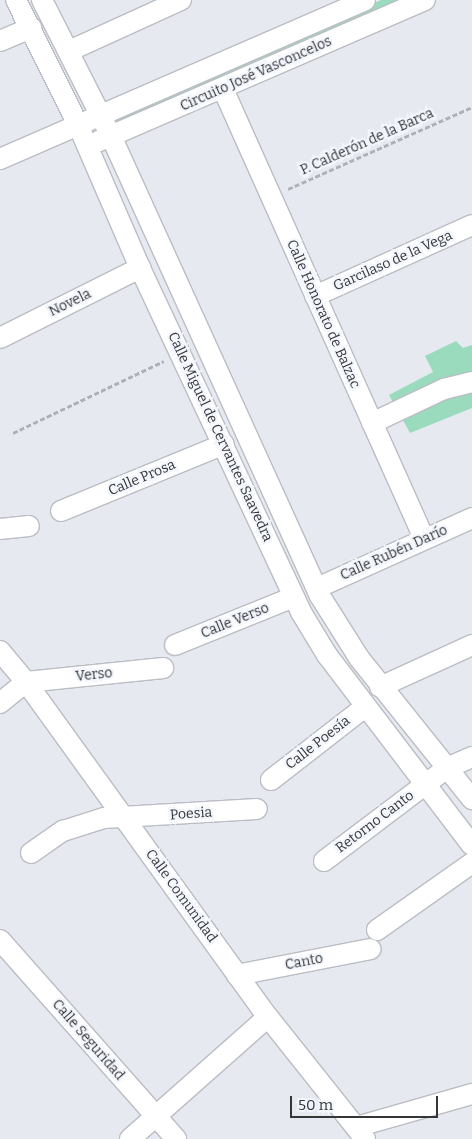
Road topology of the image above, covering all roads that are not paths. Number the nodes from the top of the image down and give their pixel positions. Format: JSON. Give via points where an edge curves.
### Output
{"nodes":[{"id":1,"x":16,"y":0,"type":"edge"},
{"id":2,"x":42,"y":0,"type":"edge"},
{"id":3,"x":181,"y":0,"type":"edge"},
{"id":4,"x":365,"y":0,"type":"edge"},
{"id":5,"x":425,"y":0,"type":"edge"},
{"id":6,"x":32,"y":28,"type":"junction"},
{"id":7,"x":0,"y":41,"type":"edge"},
{"id":8,"x":69,"y":51,"type":"junction"},
{"id":9,"x":223,"y":88,"type":"junction"},
{"id":10,"x":100,"y":118,"type":"junction"},
{"id":11,"x":79,"y":127,"type":"junction"},
{"id":12,"x":111,"y":136,"type":"junction"},
{"id":13,"x":86,"y":147,"type":"junction"},
{"id":14,"x":0,"y":159,"type":"edge"},
{"id":15,"x":472,"y":225,"type":"edge"},
{"id":16,"x":140,"y":268,"type":"junction"},
{"id":17,"x":315,"y":296,"type":"junction"},
{"id":18,"x":0,"y":338,"type":"edge"},
{"id":19,"x":472,"y":382,"type":"edge"},
{"id":20,"x":372,"y":422,"type":"junction"},
{"id":21,"x":224,"y":444,"type":"junction"},
{"id":22,"x":61,"y":511,"type":"dead end"},
{"id":23,"x":472,"y":518,"type":"edge"},
{"id":24,"x":29,"y":526,"type":"dead end"},
{"id":25,"x":0,"y":529,"type":"edge"},
{"id":26,"x":424,"y":540,"type":"junction"},
{"id":27,"x":317,"y":588,"type":"junction"},
{"id":28,"x":294,"y":597,"type":"junction"},
{"id":29,"x":175,"y":645,"type":"dead end"},
{"id":30,"x":472,"y":645,"type":"edge"},
{"id":31,"x":0,"y":651,"type":"edge"},
{"id":32,"x":163,"y":668,"type":"dead end"},
{"id":33,"x":26,"y":682,"type":"junction"},
{"id":34,"x":380,"y":686,"type":"junction"},
{"id":35,"x":0,"y":703,"type":"edge"},
{"id":36,"x":366,"y":706,"type":"junction"},
{"id":37,"x":472,"y":757,"type":"edge"},
{"id":38,"x":447,"y":768,"type":"junction"},
{"id":39,"x":270,"y":780,"type":"dead end"},
{"id":40,"x":425,"y":784,"type":"junction"},
{"id":41,"x":472,"y":799,"type":"edge"},
{"id":42,"x":257,"y":809,"type":"dead end"},
{"id":43,"x":125,"y":819,"type":"junction"},
{"id":44,"x":472,"y":845,"type":"edge"},
{"id":45,"x":31,"y":853,"type":"dead end"},
{"id":46,"x":324,"y":861,"type":"dead end"},
{"id":47,"x":472,"y":863,"type":"edge"},
{"id":48,"x":0,"y":940,"type":"edge"},
{"id":49,"x":237,"y":974,"type":"junction"},
{"id":50,"x":268,"y":1017,"type":"junction"},
{"id":51,"x":472,"y":1094,"type":"edge"},
{"id":52,"x":156,"y":1116,"type":"junction"},
{"id":53,"x":360,"y":1133,"type":"edge"},
{"id":54,"x":130,"y":1139,"type":"edge"},
{"id":55,"x":176,"y":1139,"type":"edge"}],
"edges":[{"from":1,"to":6,"type":"street","name":"Calle Miguel de Cervantes Saavedra"},
{"from":2,"to":8,"type":"street","name":"Calle Miguel de Cervantes Saavedra"},
{"from":3,"to":8,"type":"street"},
{"from":4,"to":10,"type":"street","name":"Circuito José Vasconcelos"},
{"from":5,"to":9,"type":"street","name":"Circuito José Vasconcelos"},
{"from":6,"to":7,"type":"street"},
{"from":6,"to":11,"type":"street","name":"Calle Miguel de Cervantes Saavedra"},
{"from":8,"to":10,"type":"street","name":"Calle Miguel de Cervantes Saavedra"},
{"from":9,"to":12,"type":"street","name":"Circuito José Vasconcelos"},
{"from":9,"to":17,"type":"street","name":"Calle Honorato de Balzac"},
{"from":10,"to":11,"type":"street","name":"Circuito José Vasconcelos"},
{"from":10,"to":12,"type":"street","name":"Calle Miguel de Cervantes Saavedra"},
{"from":11,"to":13,"type":"street","name":"Calle Miguel de Cervantes Saavedra"},
{"from":11,"to":14,"type":"street","name":"Circuito José Vasconcelos"},
{"from":12,"to":13,"type":"street","name":"Circuito José Vasconcelos"},
{"from":12,"to":27,"type":"street","name":"Calle Miguel de Cervantes Saavedra"},
{"from":13,"to":16,"type":"street","name":"Calle Miguel de Cervantes Saavedra"},
{"from":15,"to":17,"type":"street","name":"Garcilaso de la Vega"},
{"from":16,"to":18,"type":"street","name":"Novela"},
{"from":16,"to":21,"type":"street","name":"Calle Miguel de Cervantes Saavedra"},
{"from":17,"to":20,"type":"street","name":"Calle Honorato de Balzac"},
{"from":19,"to":20,"type":"street","via":[[444,388]]},
{"from":20,"to":26,"type":"street","name":"Calle Honorato de Balzac"},
{"from":21,"to":22,"type":"street","name":"Calle Prosa"},
{"from":21,"to":28,"type":"street","name":"Calle Miguel de Cervantes Saavedra"},
{"from":23,"to":26,"type":"street","name":"Calle Rubén Darío"},
{"from":24,"to":25,"type":"street"},
{"from":26,"to":27,"type":"street","name":"Calle Rubén Darío"},
{"from":27,"to":34,"type":"street","name":"Calle Miguel de Cervantes Saavedra","via":[[359,658]]},
{"from":28,"to":29,"type":"street","name":"Calle Verso"},
{"from":28,"to":36,"type":"street","name":"Calle Miguel de Cervantes Saavedra","via":[[327,655]]},
{"from":30,"to":34,"type":"street"},
{"from":31,"to":33,"type":"street","name":"Calle Comunidad"},
{"from":32,"to":33,"type":"street","name":"Verso"},
{"from":33,"to":35,"type":"street"},
{"from":33,"to":43,"type":"street","name":"Calle Comunidad"},
{"from":34,"to":38,"type":"street","name":"Calle Miguel de Cervantes Saavedra"},
{"from":36,"to":39,"type":"street","name":"Calle Poesía"},
{"from":36,"to":40,"type":"street","name":"Calle Miguel de Cervantes Saavedra"},
{"from":37,"to":38,"type":"street","name":"Retorno Canto"},
{"from":38,"to":40,"type":"street","name":"Retorno Canto"},
{"from":38,"to":41,"type":"street","name":"Calle Miguel de Cervantes Saavedra"},
{"from":40,"to":44,"type":"street","name":"Calle Miguel de Cervantes Saavedra"},
{"from":40,"to":46,"type":"street","name":"Retorno Canto"},
{"from":42,"to":43,"type":"street","name":"Poesia"},
{"from":43,"to":45,"type":"street","name":"Poesia","via":[[104,818],[63,831]]},
{"from":43,"to":49,"type":"street","name":"Calle Comunidad"},
{"from":47,"to":49,"type":"street","name":"Canto","via":[[374,940]]},
{"from":48,"to":52,"type":"street","name":"Calle Seguridad"},
{"from":49,"to":50,"type":"street","name":"Calle Comunidad"},
{"from":50,"to":52,"type":"street"},
{"from":50,"to":53,"type":"street","name":"Calle Comunidad"},
{"from":51,"to":53,"type":"street"},
{"from":52,"to":54,"type":"street"},
{"from":52,"to":55,"type":"street","name":"Calle Seguridad"}]}
